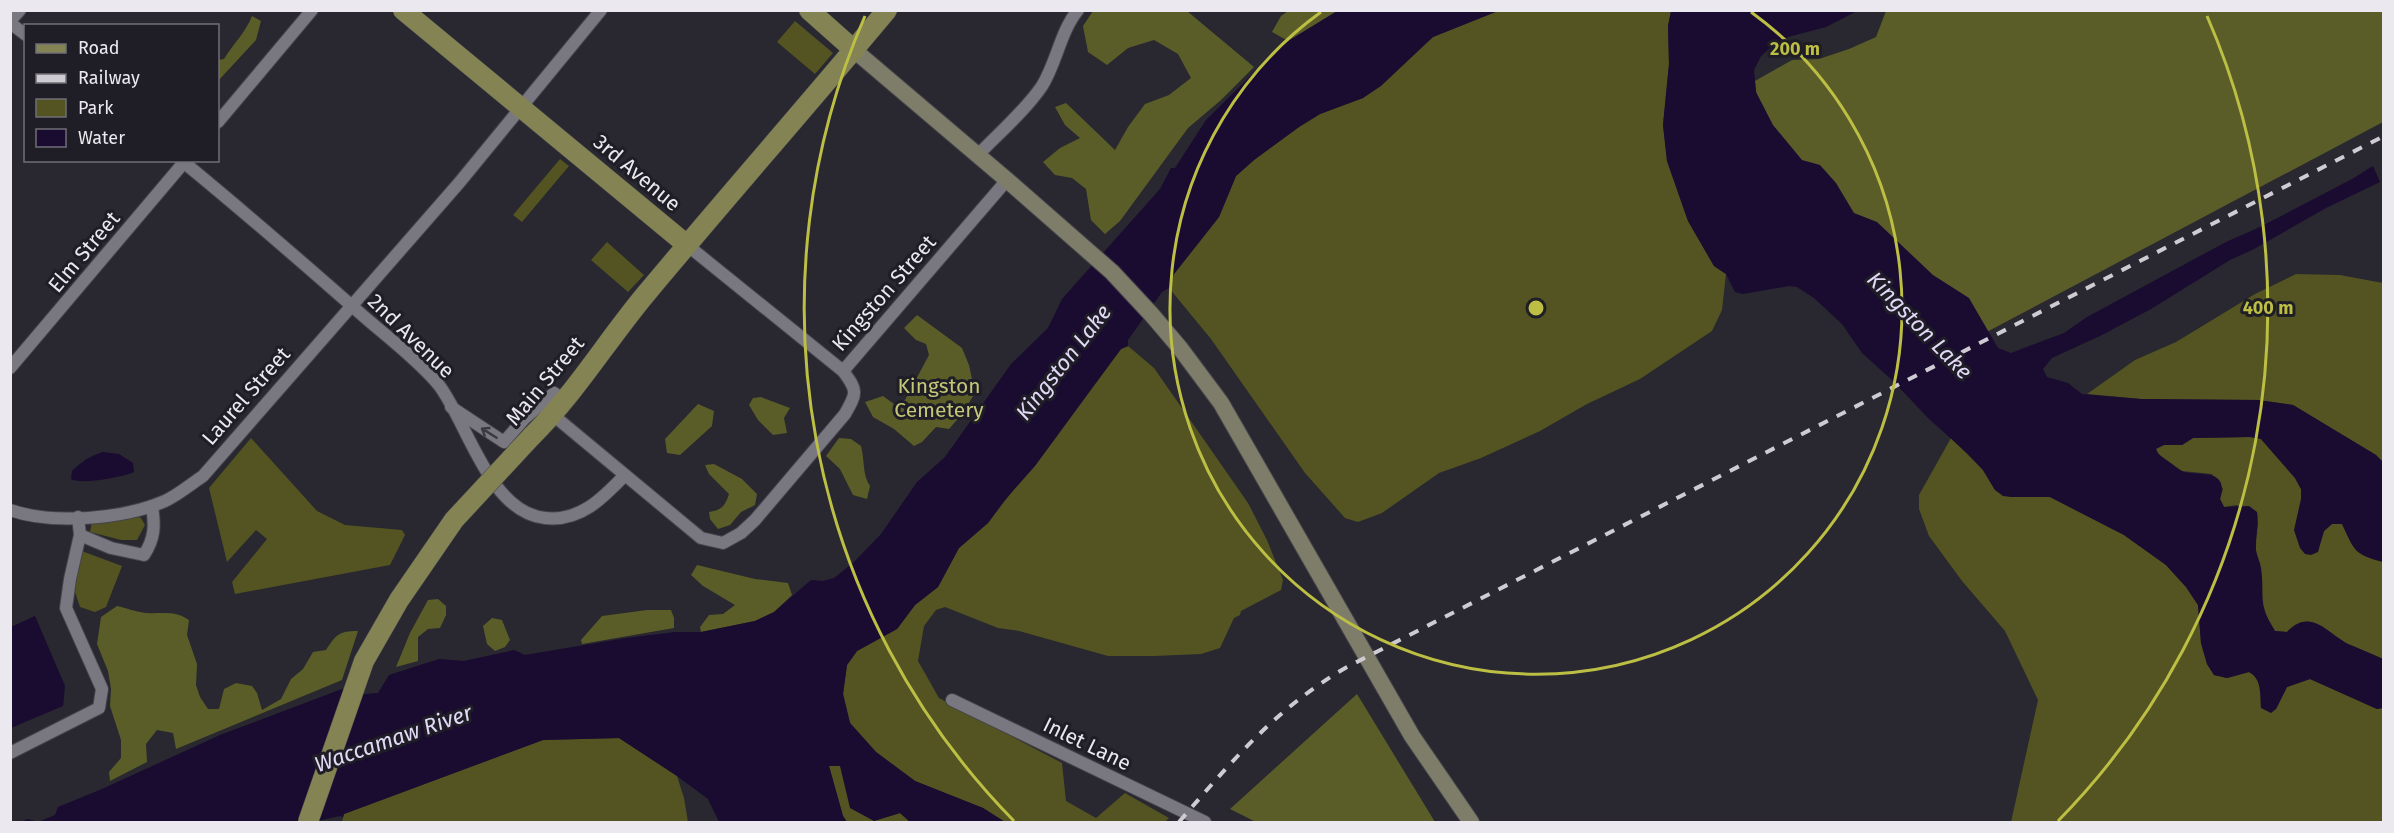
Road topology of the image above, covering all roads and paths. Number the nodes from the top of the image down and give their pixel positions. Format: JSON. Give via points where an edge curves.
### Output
{"nodes":[{"id":1,"x":20,"y":10,"type":"edge"},
{"id":2,"x":312,"y":10,"type":"edge"},
{"id":3,"x":403,"y":10,"type":"edge"},
{"id":4,"x":601,"y":10,"type":"edge"},
{"id":5,"x":809,"y":10,"type":"edge"},
{"id":6,"x":887,"y":10,"type":"edge"},
{"id":7,"x":1078,"y":10,"type":"edge"},
{"id":8,"x":10,"y":22,"type":"edge"},
{"id":9,"x":24,"y":33,"type":"edge"},
{"id":10,"x":854,"y":50,"type":"junction"},
{"id":11,"x":520,"y":107,"type":"junction"},
{"id":12,"x":219,"y":121,"type":"edge"},
{"id":13,"x":978,"y":154,"type":"junction"},
{"id":14,"x":183,"y":162,"type":"edge"},
{"id":15,"x":185,"y":162,"type":"edge"},
{"id":16,"x":1007,"y":180,"type":"junction"},
{"id":17,"x":687,"y":245,"type":"junction"},
{"id":18,"x":351,"y":305,"type":"junction"},
{"id":19,"x":10,"y":368,"type":"edge"},
{"id":20,"x":843,"y":371,"type":"junction"},
{"id":21,"x":452,"y":407,"type":"junction"},
{"id":22,"x":559,"y":408,"type":"junction"},
{"id":23,"x":625,"y":475,"type":"junction"},
{"id":24,"x":152,"y":506,"type":"junction"},
{"id":25,"x":10,"y":510,"type":"edge"},
{"id":26,"x":78,"y":517,"type":"junction"},
{"id":27,"x":80,"y":535,"type":"junction"},
{"id":28,"x":952,"y":700,"type":"dead end"},
{"id":29,"x":10,"y":753,"type":"edge"},
{"id":30,"x":308,"y":822,"type":"edge"},
{"id":31,"x":1205,"y":822,"type":"edge"},
{"id":32,"x":1471,"y":822,"type":"edge"}],
"edges":[{"from":1,"to":8,"type":"street"},
{"from":2,"to":12,"type":"street"},
{"from":3,"to":11,"type":"main road","name":"3rd Avenue"},
{"from":4,"to":11,"type":"street","name":"Laurel Street"},
{"from":5,"to":10,"type":"main road"},
{"from":6,"to":10,"type":"main road","name":"Main Street"},
{"from":7,"to":13,"type":"street","via":[[1041,87]]},
{"from":8,"to":9,"type":"street"},
{"from":10,"to":13,"type":"main road"},
{"from":10,"to":17,"type":"main road","name":"Main Street"},
{"from":11,"to":17,"type":"main road","name":"3rd Avenue"},
{"from":11,"to":18,"type":"street","name":"Laurel Street"},
{"from":13,"to":16,"type":"main road"},
{"from":14,"to":19,"type":"street","name":"Elm Street"},
{"from":15,"to":18,"type":"street","name":"2nd Avenue"},
{"from":16,"to":20,"type":"street","name":"Kingston Street"},
{"from":16,"to":32,"type":"main road","via":[[1112,272],[1180,348],[1221,403],[1412,736]]},
{"from":17,"to":20,"type":"street","name":"3rd Avenue"},
{"from":17,"to":22,"type":"main road","name":"Main Street","via":[[629,314]]},
{"from":18,"to":21,"type":"street","name":"2nd Avenue","via":[[438,384]]},
{"from":18,"to":24,"type":"street","name":"Laurel Street","via":[[203,476],[167,501]]},
{"from":20,"to":23,"type":"street","name":"Kingston Street","via":[[855,386],[855,397],[845,414],[755,520],[723,543],[701,538]]},
{"from":22,"to":21,"type":"street","one_way":true,"via":[[554,393],[504,442]]},
{"from":21,"to":23,"type":"street","name":"2nd Avenue","via":[[482,467],[523,510],[544,518],[581,513]]},
{"from":22,"to":23,"type":"street"},
{"from":22,"to":30,"type":"main road","name":"Main Street","bridge":true,"via":[[453,520],[399,600],[364,661]]},
{"from":24,"to":26,"type":"street","name":"Laurel Street","via":[[133,513]]},
{"from":24,"to":27,"type":"street","via":[[152,543],[144,555],[111,548]]},
{"from":25,"to":26,"type":"street","name":"Laurel Street","via":[[30,517]]},
{"from":26,"to":27,"type":"street"},
{"from":27,"to":29,"type":"street","via":[[66,609],[102,689],[99,708]]},
{"from":28,"to":31,"type":"street","name":"Inlet Lane"}]}
